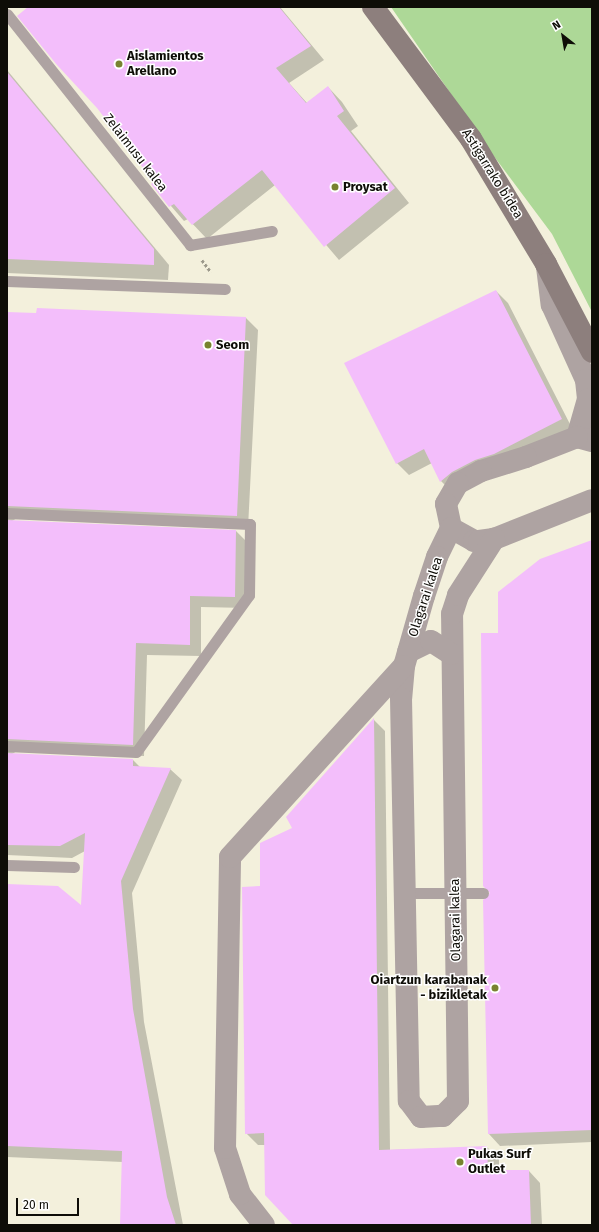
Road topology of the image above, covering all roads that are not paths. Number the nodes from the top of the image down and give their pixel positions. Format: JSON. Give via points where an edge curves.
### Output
{"nodes":[{"id":1,"x":373,"y":7,"type":"edge"},
{"id":2,"x":7,"y":14,"type":"edge"},
{"id":3,"x":272,"y":231,"type":"dead end"},
{"id":4,"x":546,"y":264,"type":"junction"},
{"id":5,"x":7,"y":281,"type":"edge"},
{"id":6,"x":225,"y":289,"type":"road end"},
{"id":7,"x":592,"y":352,"type":"edge"},
{"id":8,"x":585,"y":439,"type":"edge"},
{"id":9,"x":592,"y":500,"type":"edge"},
{"id":10,"x":7,"y":513,"type":"edge"},
{"id":11,"x":451,"y":528,"type":"junction"},
{"id":12,"x":494,"y":539,"type":"junction"},
{"id":13,"x":451,"y":654,"type":"junction"},
{"id":14,"x":406,"y":659,"type":"junction"},
{"id":15,"x":7,"y":746,"type":"edge"},
{"id":16,"x":7,"y":865,"type":"edge"},
{"id":17,"x":74,"y":867,"type":"dead end"},
{"id":18,"x":455,"y":893,"type":"junction"},
{"id":19,"x":483,"y":893,"type":"dead end"},
{"id":20,"x":406,"y":894,"type":"junction"},
{"id":21,"x":264,"y":1225,"type":"edge"}],
"edges":[{"from":1,"to":4,"type":"main road","name":"Astigarrako bidea","via":[[470,139]]},
{"from":2,"to":3,"type":"lane","name":"Zelaimusu kalea","via":[[190,245]]},
{"from":4,"to":7,"type":"main road","name":"Astigarrako bidea"},
{"from":4,"to":8,"type":"street","via":[[552,305],[586,380],[588,399]]},
{"from":5,"to":6,"type":"lane"},
{"from":8,"to":11,"type":"street","via":[[481,471],[458,483],[446,504]]},
{"from":9,"to":12,"type":"street"},
{"from":10,"to":15,"type":"lane","via":[[250,524],[249,595],[136,752]]},
{"from":11,"to":12,"type":"street","via":[[474,541]]},
{"from":11,"to":14,"type":"street","name":"Olagarai kalea","via":[[437,557]]},
{"from":12,"to":13,"type":"street","name":"Olagarai kalea","via":[[458,595],[452,614]]},
{"from":13,"to":14,"type":"street","via":[[431,641]]},
{"from":13,"to":18,"type":"street","name":"Olagarai kalea"},
{"from":14,"to":20,"type":"street","name":"Olagarai kalea","via":[[401,698]]},
{"from":14,"to":21,"type":"street","name":"Olagarai kalea","via":[[230,857],[225,1148],[240,1194]]},
{"from":16,"to":17,"type":"lane"},
{"from":18,"to":19,"type":"lane"},
{"from":18,"to":20,"type":"lane"},
{"from":18,"to":20,"type":"street","name":"Olagarai kalea","via":[[458,1101],[443,1116],[421,1117],[409,1101]]}]}
